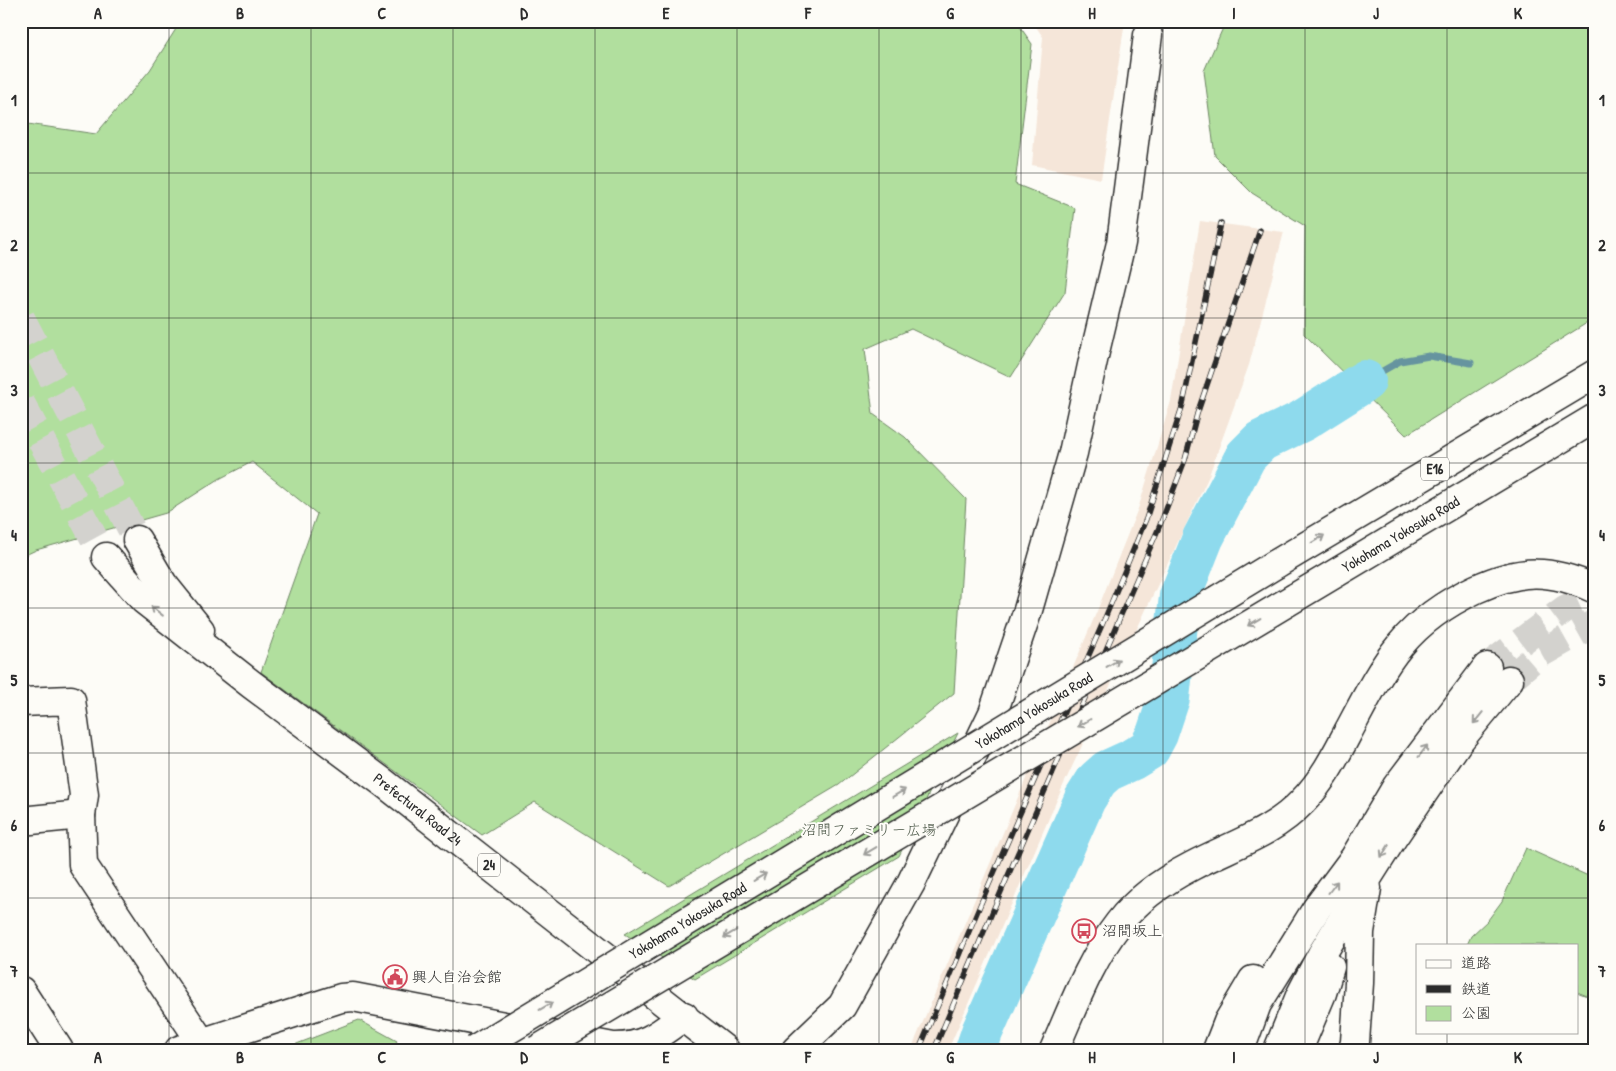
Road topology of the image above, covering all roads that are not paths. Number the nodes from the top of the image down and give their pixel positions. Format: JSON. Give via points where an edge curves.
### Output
{"nodes":[{"id":1,"x":1148,"y":35,"type":"dead end"},
{"id":2,"x":1595,"y":362,"type":"edge"},
{"id":3,"x":1595,"y":374,"type":"edge"},
{"id":4,"x":1595,"y":418,"type":"edge"},
{"id":5,"x":1595,"y":428,"type":"edge"},
{"id":6,"x":1469,"y":448,"type":"junction"},
{"id":7,"x":137,"y":540,"type":"tunnel mouth"},
{"id":8,"x":106,"y":558,"type":"tunnel mouth"},
{"id":9,"x":1595,"y":589,"type":"edge"},
{"id":10,"x":1296,"y":596,"type":"junction"},
{"id":11,"x":250,"y":684,"type":"junction"},
{"id":12,"x":21,"y":702,"type":"edge"},
{"id":13,"x":81,"y":815,"type":"junction"},
{"id":14,"x":21,"y":821,"type":"edge"},
{"id":15,"x":1317,"y":908,"type":"junction"},
{"id":16,"x":1353,"y":923,"type":"junction"},
{"id":17,"x":1359,"y":983,"type":"junction"},
{"id":18,"x":21,"y":991,"type":"edge"},
{"id":19,"x":684,"y":1016,"type":"junction"},
{"id":20,"x":190,"y":1046,"type":"edge"},
{"id":21,"x":60,"y":1050,"type":"edge"},
{"id":22,"x":475,"y":1050,"type":"edge"},
{"id":23,"x":537,"y":1050,"type":"edge"},
{"id":24,"x":725,"y":1050,"type":"edge"},
{"id":25,"x":796,"y":1050,"type":"edge"},
{"id":26,"x":1054,"y":1050,"type":"edge"},
{"id":27,"x":1217,"y":1050,"type":"edge"},
{"id":28,"x":1240,"y":1050,"type":"edge"},
{"id":29,"x":1260,"y":1050,"type":"edge"},
{"id":30,"x":1278,"y":1050,"type":"edge"},
{"id":31,"x":1298,"y":1050,"type":"edge"},
{"id":32,"x":1315,"y":1050,"type":"edge"},
{"id":33,"x":1335,"y":1050,"type":"edge"},
{"id":34,"x":1353,"y":1050,"type":"edge"}],
"edges":[{"from":1,"to":25,"type":"main road","via":[[1121,243],[1073,453],[1028,610],[993,713],[911,883],[842,1006]]},
{"from":2,"to":6,"type":"main road"},
{"from":3,"to":6,"type":"main road","name":"Yokohama Yokosuka Road","number":"E16"},
{"from":4,"to":10,"type":"main road","name":"Yokohama Yokosuka Road","number":"E16"},
{"from":5,"to":10,"type":"main road"},
{"from":22,"to":6,"type":"main road","name":"Yokohama Yokosuka Road","number":"E16","one_way":true,"bridge":true},
{"from":7,"to":11,"type":"main road","name":"Prefectural Road 24","number":"24","via":[[163,584],[196,626]]},
{"from":11,"to":8,"type":"main road","name":"Prefectural Road 24","number":"24","one_way":true,"via":[[144,600]]},
{"from":9,"to":26,"type":"main road","via":[[1547,574],[1513,575],[1461,596],[1423,621],[1391,655],[1328,769],[1301,804],[1266,830],[1172,876],[1150,892],[1120,922],[1098,955]]},
{"from":10,"to":23,"type":"main road","name":"Yokohama Yokosuka Road","number":"E16","one_way":true,"bridge":true},
{"from":11,"to":19,"type":"main road","name":"Prefectural Road 24","number":"24","via":[[384,783]]},
{"from":12,"to":13,"type":"main road","via":[[71,700],[84,795]]},
{"from":13,"to":14,"type":"main road"},
{"from":13,"to":20,"type":"main road","via":[[83,866]]},
{"from":15,"to":16,"type":"main road","one_way":true,"via":[[1355,857],[1397,786],[1498,674],[1458,742],[1369,876]]},
{"from":15,"to":27,"type":"main road","via":[[1260,967],[1228,1022]]},
{"from":15,"to":28,"type":"main road","via":[[1258,1004]]},
{"from":15,"to":29,"type":"main road"},
{"from":16,"to":17,"type":"main road"},
{"from":16,"to":30,"type":"main road","via":[[1322,954]]},
{"from":16,"to":31,"type":"main road"},
{"from":16,"to":32,"type":"main road"},
{"from":17,"to":33,"type":"main road"},
{"from":17,"to":34,"type":"main road"},
{"from":18,"to":21,"type":"main road"},
{"from":19,"to":20,"type":"main road","via":[[650,1040],[628,1047],[613,1047],[353,997]]},
{"from":19,"to":24,"type":"main road","name":"Prefectural Road 24","number":"24"}]}
